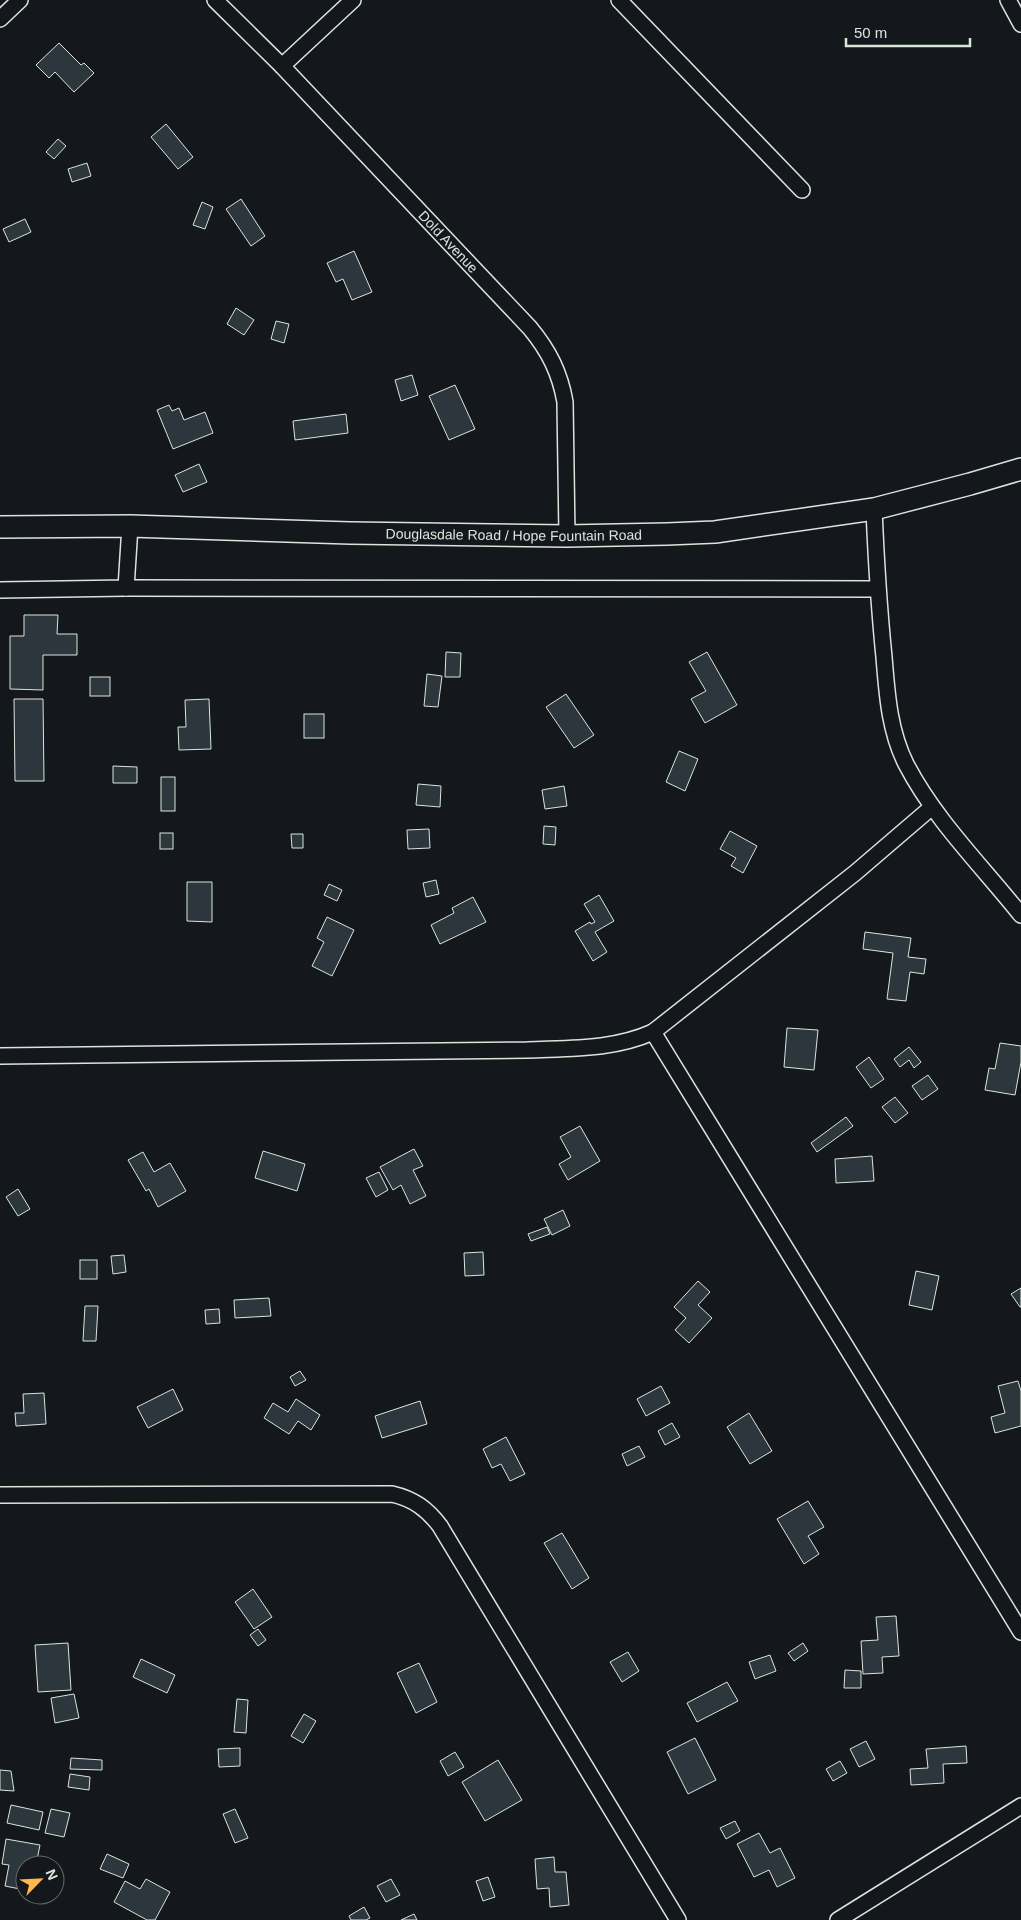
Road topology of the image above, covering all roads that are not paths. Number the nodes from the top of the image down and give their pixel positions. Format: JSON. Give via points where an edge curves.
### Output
{"nodes":[{"id":1,"x":20,"y":0,"type":"edge"},
{"id":2,"x":215,"y":0,"type":"edge"},
{"id":3,"x":353,"y":0,"type":"edge"},
{"id":4,"x":619,"y":0,"type":"edge"},
{"id":5,"x":1008,"y":0,"type":"edge"},
{"id":6,"x":0,"y":19,"type":"edge"},
{"id":7,"x":1021,"y":24,"type":"edge"},
{"id":8,"x":282,"y":66,"type":"junction"},
{"id":9,"x":802,"y":190,"type":"dead end"},
{"id":10,"x":1021,"y":469,"type":"edge"},
{"id":11,"x":874,"y":509,"type":"junction"},
{"id":12,"x":130,"y":526,"type":"junction"},
{"id":13,"x":0,"y":527,"type":"edge"},
{"id":14,"x":567,"y":536,"type":"junction"},
{"id":15,"x":126,"y":588,"type":"junction"},
{"id":16,"x":877,"y":589,"type":"junction"},
{"id":17,"x":0,"y":590,"type":"edge"},
{"id":18,"x":932,"y":807,"type":"junction"},
{"id":19,"x":1021,"y":915,"type":"edge"},
{"id":20,"x":653,"y":1032,"type":"junction"},
{"id":21,"x":0,"y":1056,"type":"edge"},
{"id":22,"x":0,"y":1495,"type":"edge"},
{"id":23,"x":1021,"y":1632,"type":"edge"},
{"id":24,"x":1021,"y":1806,"type":"edge"},
{"id":25,"x":678,"y":1920,"type":"edge"},
{"id":26,"x":838,"y":1920,"type":"edge"}],
"edges":[{"from":1,"to":6,"type":"street"},
{"from":2,"to":8,"type":"street","name":"Dold Avenue"},
{"from":3,"to":8,"type":"street"},
{"from":4,"to":9,"type":"street"},
{"from":5,"to":7,"type":"street"},
{"from":8,"to":14,"type":"street","name":"Dold Avenue","via":[[530,328],[547,350],[562,382],[565,402]]},
{"from":10,"to":11,"type":"main road","name":"Douglasdale Road / Hope Fountain Road"},
{"from":11,"to":14,"type":"main road","name":"Douglasdale Road / Hope Fountain Road","via":[[715,532]]},
{"from":11,"to":16,"type":"street"},
{"from":12,"to":13,"type":"main road","name":"Douglasdale Road / Hope Fountain Road"},
{"from":12,"to":14,"type":"main road","name":"Douglasdale Road / Hope Fountain Road"},
{"from":12,"to":15,"type":"street"},
{"from":15,"to":16,"type":"street"},
{"from":15,"to":17,"type":"street"},
{"from":16,"to":18,"type":"street","via":[[888,704],[894,732],[907,764]]},
{"from":18,"to":19,"type":"street"},
{"from":18,"to":20,"type":"street","via":[[855,874]]},
{"from":20,"to":21,"type":"street","via":[[608,1046],[527,1050]]},
{"from":20,"to":23,"type":"street"},
{"from":22,"to":25,"type":"street","via":[[392,1494],[417,1502],[440,1526]]},
{"from":24,"to":26,"type":"street"}]}
